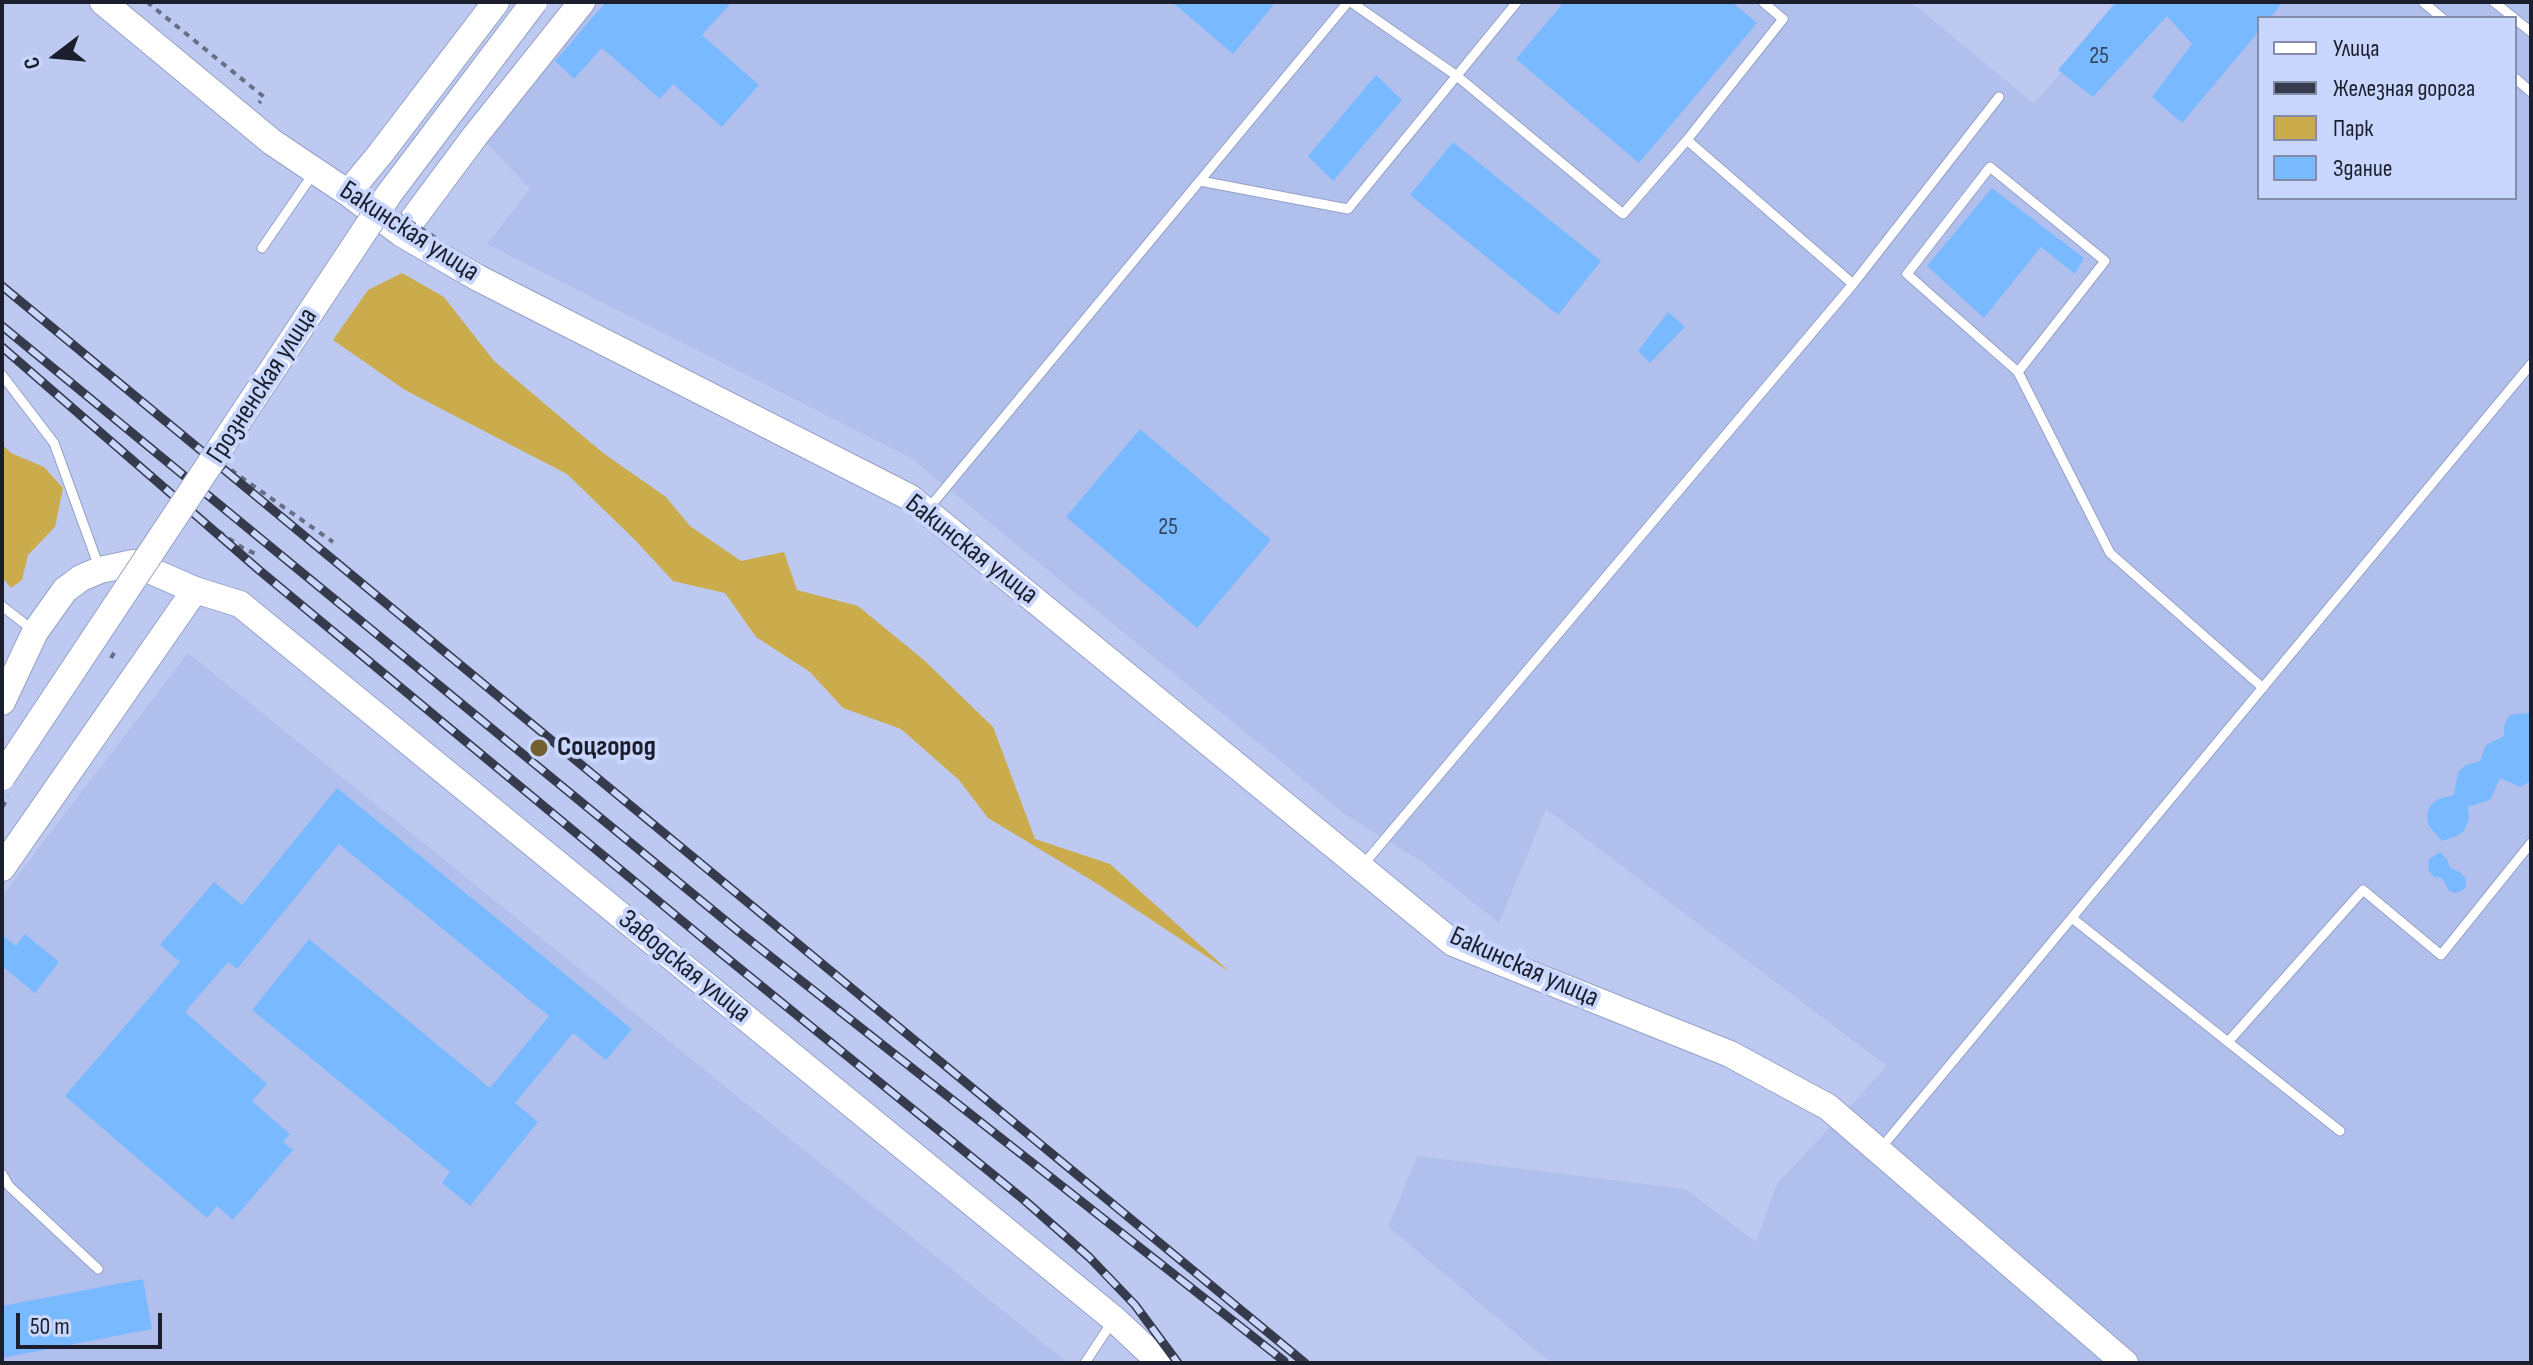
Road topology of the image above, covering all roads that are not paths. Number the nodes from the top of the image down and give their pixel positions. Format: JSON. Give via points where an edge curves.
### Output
{"nodes":[{"id":1,"x":103,"y":2,"type":"edge"},
{"id":2,"x":496,"y":2,"type":"edge"},
{"id":3,"x":534,"y":2,"type":"edge"},
{"id":4,"x":582,"y":2,"type":"edge"},
{"id":5,"x":1350,"y":2,"type":"edge"},
{"id":6,"x":1517,"y":2,"type":"edge"},
{"id":7,"x":1763,"y":2,"type":"edge"},
{"id":8,"x":2423,"y":2,"type":"edge"},
{"id":9,"x":2494,"y":2,"type":"edge"},
{"id":10,"x":2440,"y":16,"type":"edge"},
{"id":11,"x":2512,"y":16,"type":"edge"},
{"id":12,"x":1457,"y":76,"type":"junction"},
{"id":13,"x":1999,"y":97,"type":"dead end"},
{"id":14,"x":475,"y":136,"type":"junction"},
{"id":15,"x":1687,"y":140,"type":"junction"},
{"id":16,"x":315,"y":171,"type":"junction"},
{"id":17,"x":1200,"y":181,"type":"junction"},
{"id":18,"x":348,"y":193,"type":"junction"},
{"id":19,"x":398,"y":223,"type":"junction"},
{"id":20,"x":262,"y":248,"type":"dead end"},
{"id":21,"x":1853,"y":284,"type":"junction"},
{"id":22,"x":2531,"y":364,"type":"edge"},
{"id":23,"x":2018,"y":372,"type":"junction"},
{"id":24,"x":2,"y":375,"type":"edge"},
{"id":25,"x":926,"y":512,"type":"junction"},
{"id":26,"x":100,"y":570,"type":"junction"},
{"id":27,"x":195,"y":590,"type":"junction"},
{"id":28,"x":2,"y":606,"type":"edge"},
{"id":29,"x":35,"y":632,"type":"junction"},
{"id":30,"x":2263,"y":688,"type":"junction"},
{"id":31,"x":2,"y":702,"type":"edge"},
{"id":32,"x":2,"y":777,"type":"edge"},
{"id":33,"x":2531,"y":843,"type":"edge"},
{"id":34,"x":1361,"y":867,"type":"junction"},
{"id":35,"x":2,"y":868,"type":"edge"},
{"id":36,"x":2072,"y":918,"type":"junction"},
{"id":37,"x":2228,"y":1042,"type":"junction"},
{"id":38,"x":2340,"y":1131,"type":"dead end"},
{"id":39,"x":1879,"y":1151,"type":"junction"},
{"id":40,"x":2,"y":1174,"type":"edge"},
{"id":41,"x":98,"y":1269,"type":"dead end"},
{"id":42,"x":1114,"y":1319,"type":"junction"},
{"id":43,"x":1085,"y":1363,"type":"edge"},
{"id":44,"x":1161,"y":1363,"type":"edge"},
{"id":45,"x":2125,"y":1363,"type":"edge"}],
"edges":[{"from":1,"to":16,"type":"street","name":"Бакинская улица","via":[[272,142]]},
{"from":2,"to":18,"type":"street"},
{"from":3,"to":32,"type":"street","name":"Грозненская улица","bridge":true,"via":[[389,194]]},
{"from":4,"to":14,"type":"street"},
{"from":5,"to":12,"type":"lane"},
{"from":5,"to":17,"type":"lane"},
{"from":6,"to":12,"type":"lane"},
{"from":7,"to":15,"type":"lane","via":[[1783,19]]},
{"from":8,"to":10,"type":"lane"},
{"from":9,"to":11,"type":"lane"},
{"from":12,"to":15,"type":"lane","via":[[1623,214]]},
{"from":12,"to":17,"type":"lane","via":[[1348,209]]},
{"from":13,"to":21,"type":"lane"},
{"from":14,"to":18,"type":"street"},
{"from":14,"to":19,"type":"street"},
{"from":15,"to":21,"type":"lane"},
{"from":16,"to":18,"type":"street","name":"Бакинская улица"},
{"from":16,"to":20,"type":"lane"},
{"from":17,"to":25,"type":"lane"},
{"from":18,"to":19,"type":"street","name":"Бакинская улица"},
{"from":19,"to":25,"type":"street","name":"Бакинская улица","via":[[492,285],[909,497]]},
{"from":21,"to":34,"type":"lane"},
{"from":22,"to":30,"type":"lane"},
{"from":23,"to":23,"type":"lane","via":[[1907,274],[1990,167],[2105,261]]},
{"from":23,"to":30,"type":"lane","via":[[2110,553]]},
{"from":24,"to":26,"type":"lane","via":[[54,443]]},
{"from":25,"to":34,"type":"street","name":"Бакинская улица"},
{"from":26,"to":27,"type":"street","name":"Заводская улица","via":[[133,563]]},
{"from":26,"to":29,"type":"street","via":[[65,590]]},
{"from":27,"to":35,"type":"street"},
{"from":27,"to":42,"type":"street","name":"Заводская улица","via":[[240,604]]},
{"from":28,"to":29,"type":"lane"},
{"from":29,"to":31,"type":"street"},
{"from":30,"to":36,"type":"lane"},
{"from":33,"to":37,"type":"lane","via":[[2441,955],[2363,890]]},
{"from":34,"to":39,"type":"street","name":"Бакинская улица","via":[[1453,943],[1730,1054],[1828,1107]]},
{"from":36,"to":37,"type":"lane"},
{"from":36,"to":39,"type":"lane"},
{"from":37,"to":38,"type":"lane"},
{"from":39,"to":45,"type":"street","name":"Бакинская улица"},
{"from":40,"to":41,"type":"lane"},
{"from":42,"to":43,"type":"lane"},
{"from":42,"to":44,"type":"street","name":"Заводская улица"}]}
